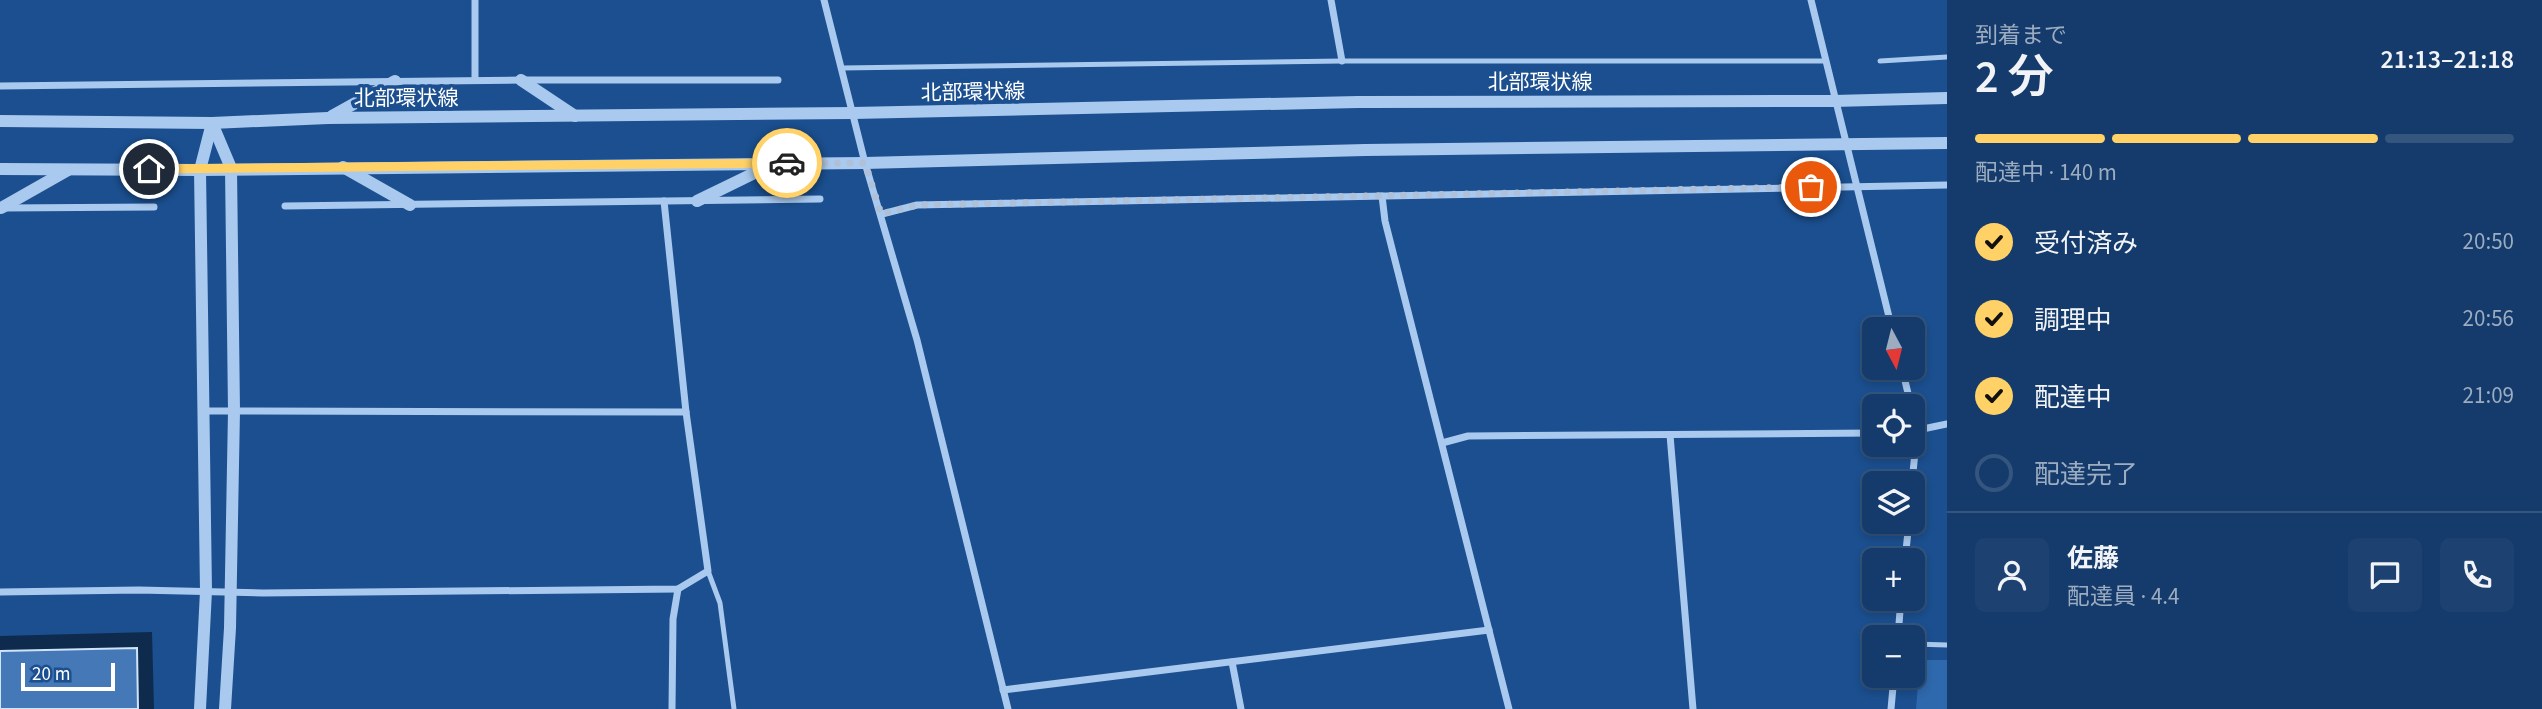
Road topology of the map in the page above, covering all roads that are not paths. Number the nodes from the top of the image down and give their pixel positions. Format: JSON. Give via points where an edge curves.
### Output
{"nodes":[{"id":1,"x":475,"y":0,"type":"edge"},
{"id":2,"x":824,"y":0,"type":"edge"},
{"id":3,"x":1331,"y":0,"type":"edge"},
{"id":4,"x":1811,"y":0,"type":"edge"},
{"id":5,"x":1947,"y":57,"type":"edge"},
{"id":6,"x":1342,"y":61,"type":"junction"},
{"id":7,"x":1826,"y":61,"type":"junction"},
{"id":8,"x":1880,"y":61,"type":"dead end"},
{"id":9,"x":842,"y":68,"type":"junction"},
{"id":10,"x":475,"y":80,"type":"junction"},
{"id":11,"x":521,"y":80,"type":"junction"},
{"id":12,"x":778,"y":80,"type":"dead end"},
{"id":13,"x":396,"y":81,"type":"junction"},
{"id":14,"x":0,"y":86,"type":"edge"},
{"id":15,"x":1947,"y":97,"type":"edge"},
{"id":16,"x":1834,"y":101,"type":"junction"},
{"id":17,"x":853,"y":113,"type":"junction"},
{"id":18,"x":575,"y":116,"type":"junction"},
{"id":19,"x":328,"y":118,"type":"junction"},
{"id":20,"x":0,"y":121,"type":"edge"},
{"id":21,"x":212,"y":123,"type":"junction"},
{"id":22,"x":1947,"y":143,"type":"edge"},
{"id":23,"x":1847,"y":145,"type":"junction"},
{"id":24,"x":774,"y":163,"type":"junction"},
{"id":25,"x":865,"y":163,"type":"junction"},
{"id":26,"x":342,"y":167,"type":"junction"},
{"id":27,"x":71,"y":168,"type":"junction"},
{"id":28,"x":231,"y":168,"type":"junction"},
{"id":29,"x":0,"y":169,"type":"edge"},
{"id":30,"x":201,"y":170,"type":"junction"},
{"id":31,"x":1947,"y":185,"type":"edge"},
{"id":32,"x":1857,"y":186,"type":"junction"},
{"id":33,"x":1382,"y":196,"type":"junction"},
{"id":34,"x":820,"y":199,"type":"dead end"},
{"id":35,"x":664,"y":201,"type":"junction"},
{"id":36,"x":697,"y":201,"type":"junction"},
{"id":37,"x":410,"y":205,"type":"junction"},
{"id":38,"x":285,"y":206,"type":"dead end"},
{"id":39,"x":154,"y":207,"type":"dead end"},
{"id":40,"x":0,"y":208,"type":"edge"},
{"id":41,"x":881,"y":214,"type":"junction"},
{"id":42,"x":1889,"y":317,"type":"edge"},
{"id":43,"x":204,"y":411,"type":"junction"},
{"id":44,"x":234,"y":411,"type":"junction"},
{"id":45,"x":685,"y":412,"type":"junction"},
{"id":46,"x":1947,"y":425,"type":"edge"},
{"id":47,"x":1925,"y":429,"type":"edge"},
{"id":48,"x":1862,"y":433,"type":"edge"},
{"id":49,"x":1670,"y":435,"type":"junction"},
{"id":50,"x":1442,"y":443,"type":"junction"},
{"id":51,"x":708,"y":571,"type":"junction"},
{"id":52,"x":678,"y":589,"type":"junction"},
{"id":53,"x":206,"y":591,"type":"junction"},
{"id":54,"x":0,"y":592,"type":"edge"},
{"id":55,"x":231,"y":593,"type":"junction"},
{"id":56,"x":1489,"y":630,"type":"junction"},
{"id":57,"x":1925,"y":644,"type":"edge"},
{"id":58,"x":1947,"y":645,"type":"edge"},
{"id":59,"x":1232,"y":662,"type":"junction"},
{"id":60,"x":1893,"y":688,"type":"edge"},
{"id":61,"x":1003,"y":690,"type":"junction"},
{"id":62,"x":200,"y":709,"type":"edge"},
{"id":63,"x":225,"y":709,"type":"edge"},
{"id":64,"x":672,"y":709,"type":"edge"},
{"id":65,"x":734,"y":709,"type":"edge"},
{"id":66,"x":1008,"y":709,"type":"edge"},
{"id":67,"x":1241,"y":709,"type":"edge"},
{"id":68,"x":1509,"y":709,"type":"edge"},
{"id":69,"x":1693,"y":709,"type":"edge"},
{"id":70,"x":1891,"y":709,"type":"edge"}],
"edges":[{"from":1,"to":10,"type":"street"},
{"from":2,"to":9,"type":"street"},
{"from":3,"to":6,"type":"street"},
{"from":4,"to":7,"type":"street"},
{"from":5,"to":8,"type":"lane"},
{"from":6,"to":7,"type":"lane"},
{"from":6,"to":9,"type":"lane"},
{"from":7,"to":16,"type":"street"},
{"from":9,"to":17,"type":"street"},
{"from":10,"to":11,"type":"street"},
{"from":10,"to":13,"type":"street"},
{"from":11,"to":12,"type":"street"},
{"from":11,"to":18,"type":"street"},
{"from":13,"to":14,"type":"street"},
{"from":13,"to":19,"type":"street"},
{"from":15,"to":16,"type":"street","name":"北部環状線"},
{"from":16,"to":17,"type":"street","name":"北部環状線","via":[[1358,102]]},
{"from":16,"to":23,"type":"street"},
{"from":17,"to":18,"type":"street","name":"北部環状線"},
{"from":17,"to":25,"type":"street"},
{"from":18,"to":19,"type":"street","name":"北部環状線"},
{"from":19,"to":21,"type":"street","name":"北部環状線"},
{"from":20,"to":21,"type":"street","name":"北部環状線"},
{"from":21,"to":28,"type":"street"},
{"from":21,"to":30,"type":"street"},
{"from":22,"to":23,"type":"street"},
{"from":23,"to":25,"type":"street","via":[[1365,150]]},
{"from":23,"to":32,"type":"street"},
{"from":24,"to":25,"type":"street"},
{"from":24,"to":26,"type":"street"},
{"from":24,"to":36,"type":"street"},
{"from":25,"to":41,"type":"street"},
{"from":26,"to":28,"type":"street"},
{"from":26,"to":37,"type":"street"},
{"from":27,"to":29,"type":"street"},
{"from":27,"to":30,"type":"street"},
{"from":27,"to":40,"type":"street"},
{"from":28,"to":30,"type":"street"},
{"from":28,"to":44,"type":"street"},
{"from":30,"to":43,"type":"street"},
{"from":31,"to":32,"type":"street"},
{"from":32,"to":33,"type":"street"},
{"from":32,"to":42,"type":"street"},
{"from":33,"to":41,"type":"street","via":[[917,205]]},
{"from":33,"to":50,"type":"street"},
{"from":34,"to":36,"type":"street"},
{"from":35,"to":36,"type":"street"},
{"from":35,"to":37,"type":"street"},
{"from":35,"to":45,"type":"street"},
{"from":37,"to":38,"type":"street"},
{"from":39,"to":40,"type":"street"},
{"from":41,"to":61,"type":"street","via":[[917,340]]},
{"from":43,"to":44,"type":"street"},
{"from":43,"to":53,"type":"street"},
{"from":44,"to":45,"type":"street"},
{"from":44,"to":55,"type":"street"},
{"from":45,"to":51,"type":"street"},
{"from":46,"to":47,"type":"street"},
{"from":48,"to":49,"type":"street"},
{"from":49,"to":50,"type":"street","via":[[1468,436]]},
{"from":49,"to":69,"type":"street"},
{"from":50,"to":56,"type":"street"},
{"from":51,"to":52,"type":"street"},
{"from":51,"to":65,"type":"lane","via":[[720,603]]},
{"from":52,"to":55,"type":"street"},
{"from":52,"to":64,"type":"street"},
{"from":53,"to":54,"type":"street"},
{"from":53,"to":55,"type":"street"},
{"from":53,"to":62,"type":"street"},
{"from":55,"to":63,"type":"street"},
{"from":56,"to":59,"type":"street"},
{"from":56,"to":68,"type":"street"},
{"from":57,"to":58,"type":"lane"},
{"from":59,"to":61,"type":"street"},
{"from":59,"to":67,"type":"street"},
{"from":60,"to":70,"type":"street"},
{"from":61,"to":66,"type":"street"}]}
